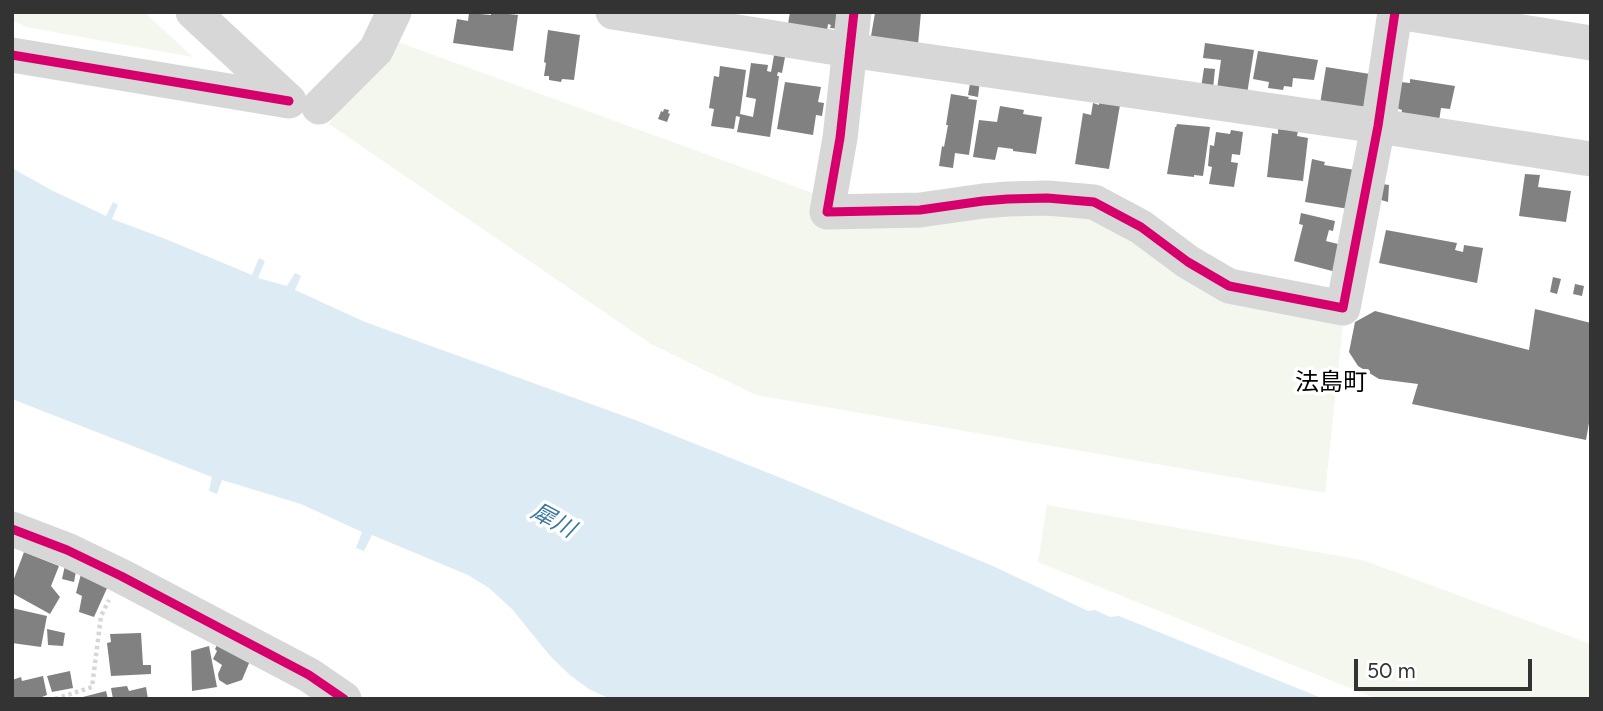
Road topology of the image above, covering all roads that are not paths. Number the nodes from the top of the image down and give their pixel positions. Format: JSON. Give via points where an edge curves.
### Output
{"nodes":[{"id":1,"x":193,"y":12,"type":"edge"},
{"id":2,"x":394,"y":12,"type":"edge"},
{"id":3,"x":613,"y":12,"type":"edge"},
{"id":4,"x":854,"y":12,"type":"edge"},
{"id":5,"x":1396,"y":12,"type":"edge"},
{"id":6,"x":1591,"y":43,"type":"edge"},
{"id":7,"x":849,"y":50,"type":"junction"},
{"id":8,"x":12,"y":55,"type":"edge"},
{"id":9,"x":319,"y":107,"type":"dead end"},
{"id":10,"x":1378,"y":126,"type":"junction"},
{"id":11,"x":1591,"y":159,"type":"edge"},
{"id":12,"x":12,"y":528,"type":"edge"},
{"id":13,"x":344,"y":699,"type":"edge"}],
"edges":[{"from":1,"to":8,"type":"street","via":[[289,101]]},
{"from":2,"to":9,"type":"street","via":[[376,50]]},
{"from":3,"to":7,"type":"street"},
{"from":4,"to":7,"type":"street"},
{"from":5,"to":6,"type":"street"},
{"from":5,"to":10,"type":"street"},
{"from":7,"to":10,"type":"street"},
{"from":7,"to":10,"type":"street","via":[[827,212],[920,210],[1047,198],[1094,202],[1141,227],[1229,286],[1343,308]]},
{"from":10,"to":11,"type":"street"},
{"from":12,"to":13,"type":"street","via":[[121,576],[309,675]]}]}
